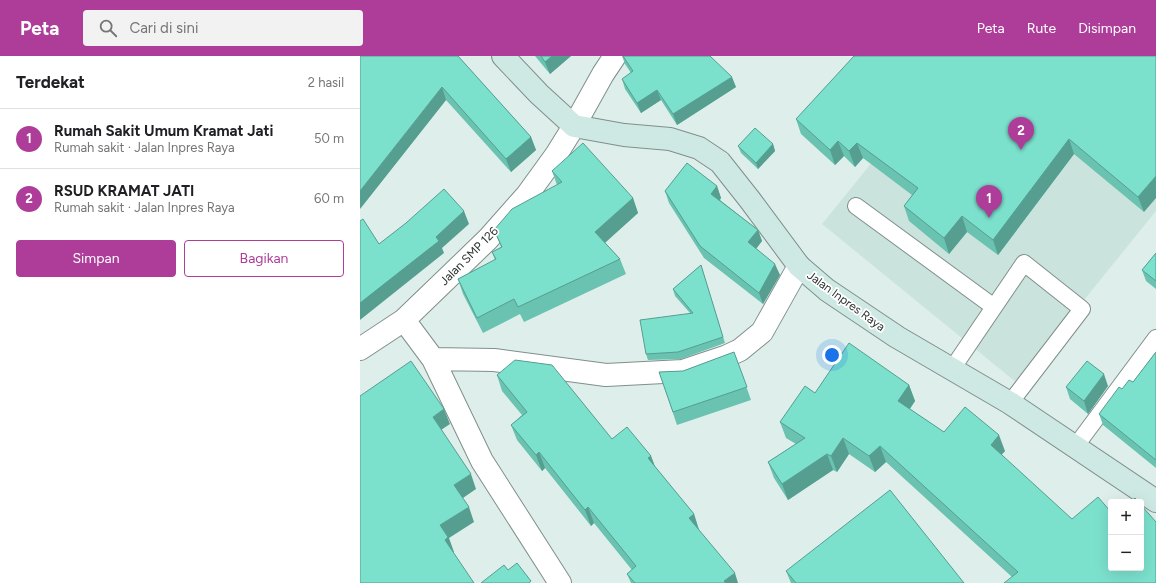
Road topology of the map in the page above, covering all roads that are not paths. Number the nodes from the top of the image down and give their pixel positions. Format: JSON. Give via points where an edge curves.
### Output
{"nodes":[{"id":1,"x":503,"y":56,"type":"edge"},
{"id":2,"x":615,"y":56,"type":"edge"},
{"id":3,"x":574,"y":126,"type":"junction"},
{"id":4,"x":856,"y":206,"type":"dead end"},
{"id":5,"x":799,"y":266,"type":"junction"},
{"id":6,"x":994,"y":307,"type":"junction"},
{"id":7,"x":404,"y":320,"type":"junction"},
{"id":8,"x":1156,"y":338,"type":"edge"},
{"id":9,"x":360,"y":349,"type":"edge"},
{"id":10,"x":433,"y":359,"type":"junction"},
{"id":11,"x":952,"y":369,"type":"junction"},
{"id":12,"x":1010,"y":403,"type":"junction"},
{"id":13,"x":1075,"y":447,"type":"junction"},
{"id":14,"x":1156,"y":501,"type":"edge"},
{"id":15,"x":560,"y":583,"type":"edge"}],
"edges":[{"from":1,"to":3,"type":"street"},
{"from":2,"to":3,"type":"street","name":"Jalan SMP 126"},
{"from":3,"to":5,"type":"street","name":"Jalan Inpres Raya","via":[[624,136],[670,139],[699,148],[720,162]]},
{"from":3,"to":7,"type":"street","name":"Jalan SMP 126","via":[[527,195],[488,239]]},
{"from":4,"to":6,"type":"lane"},
{"from":5,"to":10,"type":"street","via":[[762,332],[730,355],[683,371],[606,375],[494,360]]},
{"from":5,"to":11,"type":"street","name":"Jalan Inpres Raya","via":[[827,290],[897,337]]},
{"from":6,"to":11,"type":"lane"},
{"from":6,"to":12,"type":"lane","via":[[1024,263],[1082,309]]},
{"from":7,"to":9,"type":"street","name":"Jalan SMP 126"},
{"from":7,"to":10,"type":"street"},
{"from":8,"to":13,"type":"lane"},
{"from":10,"to":15,"type":"street","via":[[482,461]]},
{"from":11,"to":12,"type":"street","name":"Jalan Inpres Raya"},
{"from":12,"to":13,"type":"street","name":"Jalan Inpres Raya"},
{"from":13,"to":14,"type":"street","name":"Jalan Inpres Raya"}]}
